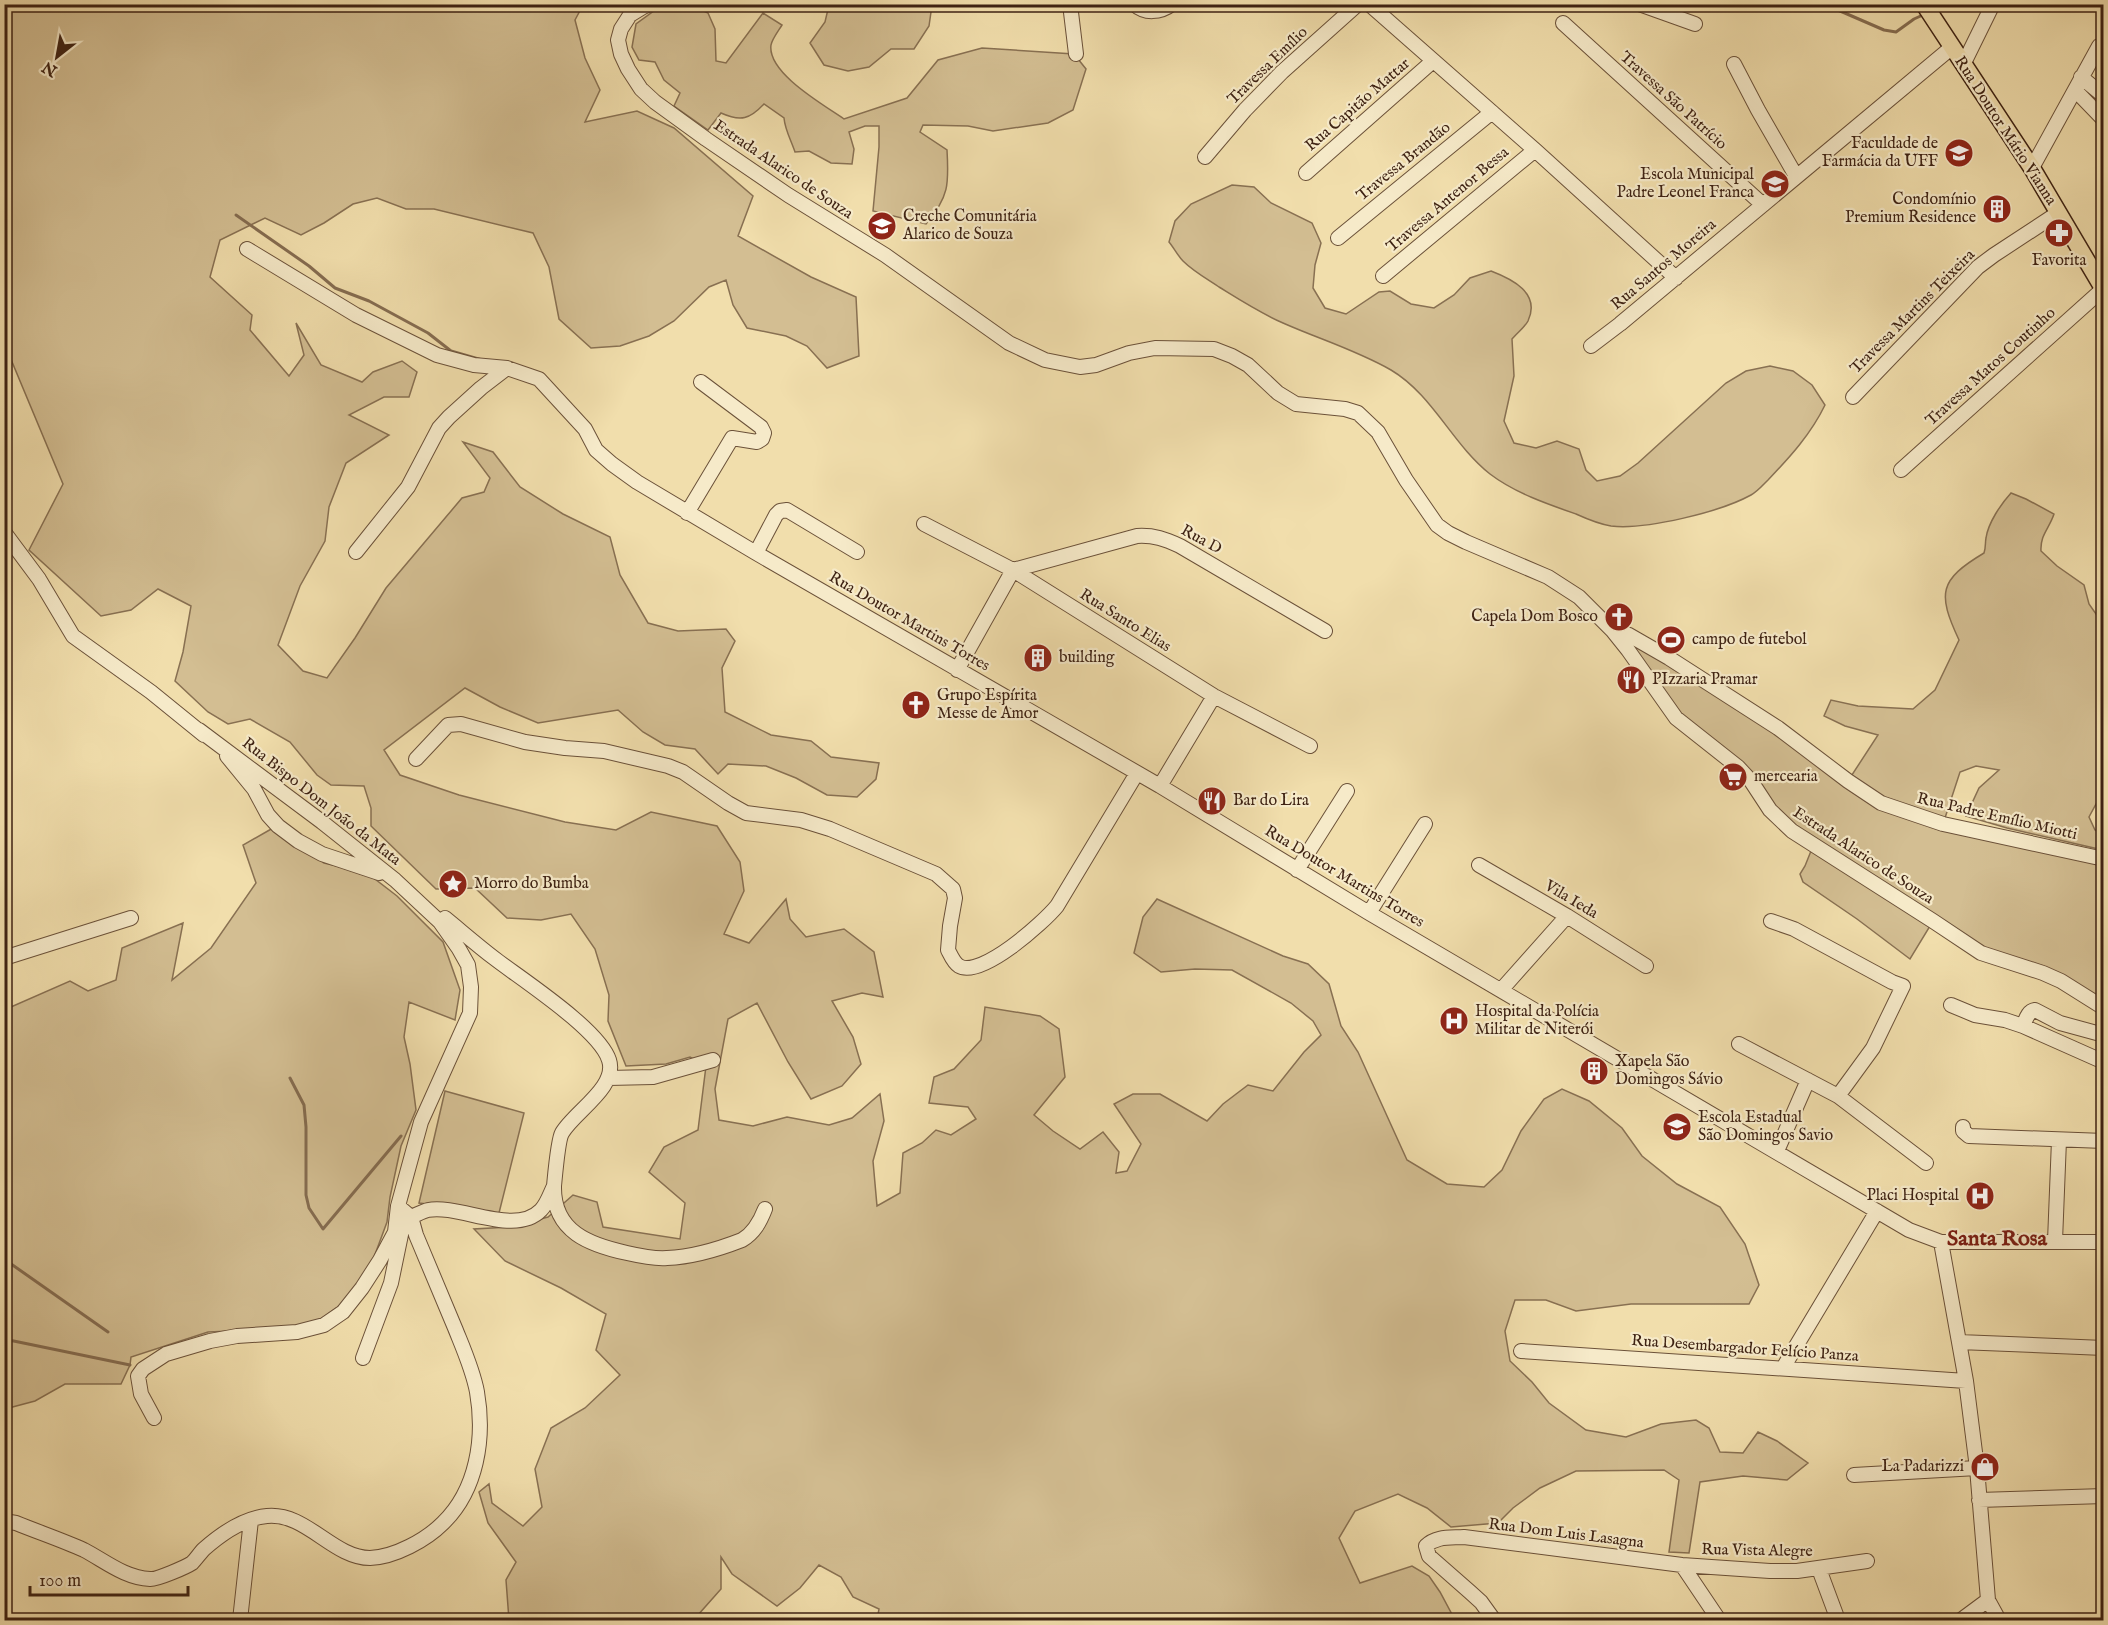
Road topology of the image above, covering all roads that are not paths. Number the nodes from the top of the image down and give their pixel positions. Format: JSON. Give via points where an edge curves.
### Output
{"nodes":[{"id":1,"x":650,"y":4,"type":"edge"},
{"id":2,"x":1070,"y":4,"type":"edge"},
{"id":3,"x":1134,"y":4,"type":"edge"},
{"id":4,"x":1358,"y":4,"type":"edge"},
{"id":5,"x":1369,"y":4,"type":"edge"},
{"id":6,"x":1639,"y":4,"type":"edge"},
{"id":7,"x":1924,"y":4,"type":"edge"},
{"id":8,"x":1993,"y":4,"type":"edge"},
{"id":9,"x":1169,"y":7,"type":"edge"},
{"id":10,"x":1563,"y":23,"type":"dead end"},
{"id":11,"x":1695,"y":24,"type":"dead end"},
{"id":12,"x":2099,"y":46,"type":"dead end"},
{"id":13,"x":1951,"y":48,"type":"junction"},
{"id":14,"x":1076,"y":54,"type":"dead end"},
{"id":15,"x":1433,"y":61,"type":"junction"},
{"id":16,"x":1734,"y":64,"type":"dead end"},
{"id":17,"x":1963,"y":64,"type":"junction"},
{"id":18,"x":2081,"y":77,"type":"junction"},
{"id":19,"x":2074,"y":90,"type":"junction"},
{"id":20,"x":2103,"y":96,"type":"edge"},
{"id":21,"x":1492,"y":112,"type":"junction"},
{"id":22,"x":2103,"y":120,"type":"edge"},
{"id":23,"x":1535,"y":150,"type":"junction"},
{"id":24,"x":1205,"y":157,"type":"dead end"},
{"id":25,"x":2032,"y":168,"type":"junction"},
{"id":26,"x":1306,"y":173,"type":"dead end"},
{"id":27,"x":1796,"y":176,"type":"junction"},
{"id":28,"x":1762,"y":204,"type":"junction"},
{"id":29,"x":2058,"y":213,"type":"junction"},
{"id":30,"x":1338,"y":238,"type":"dead end"},
{"id":31,"x":247,"y":249,"type":"dead end"},
{"id":32,"x":1383,"y":276,"type":"dead end"},
{"id":33,"x":1676,"y":278,"type":"junction"},
{"id":34,"x":2103,"y":289,"type":"edge"},
{"id":35,"x":1591,"y":346,"type":"dead end"},
{"id":36,"x":507,"y":368,"type":"junction"},
{"id":37,"x":701,"y":382,"type":"dead end"},
{"id":38,"x":1853,"y":397,"type":"dead end"},
{"id":39,"x":1901,"y":470,"type":"dead end"},
{"id":40,"x":687,"y":513,"type":"junction"},
{"id":41,"x":924,"y":524,"type":"dead end"},
{"id":42,"x":4,"y":532,"type":"edge"},
{"id":43,"x":356,"y":552,"type":"dead end"},
{"id":44,"x":858,"y":552,"type":"dead end"},
{"id":45,"x":756,"y":553,"type":"junction"},
{"id":46,"x":1012,"y":570,"type":"junction"},
{"id":47,"x":1612,"y":630,"type":"junction"},
{"id":48,"x":1325,"y":631,"type":"dead end"},
{"id":49,"x":957,"y":670,"type":"junction"},
{"id":50,"x":1214,"y":696,"type":"junction"},
{"id":51,"x":199,"y":730,"type":"junction"},
{"id":52,"x":1310,"y":746,"type":"dead end"},
{"id":53,"x":416,"y":759,"type":"dead end"},
{"id":54,"x":1137,"y":773,"type":"junction"},
{"id":55,"x":1160,"y":786,"type":"junction"},
{"id":56,"x":1347,"y":791,"type":"dead end"},
{"id":57,"x":1425,"y":824,"type":"dead end"},
{"id":58,"x":2103,"y":859,"type":"edge"},
{"id":59,"x":1479,"y":866,"type":"dead end"},
{"id":60,"x":1297,"y":870,"type":"junction"},
{"id":61,"x":395,"y":880,"type":"junction"},
{"id":62,"x":1369,"y":913,"type":"junction"},
{"id":63,"x":1567,"y":916,"type":"junction"},
{"id":64,"x":131,"y":918,"type":"dead end"},
{"id":65,"x":1771,"y":921,"type":"dead end"},
{"id":66,"x":440,"y":922,"type":"junction"},
{"id":67,"x":4,"y":958,"type":"edge"},
{"id":68,"x":1646,"y":966,"type":"dead end"},
{"id":69,"x":1502,"y":989,"type":"junction"},
{"id":70,"x":1950,"y":1005,"type":"dead end"},
{"id":71,"x":2103,"y":1008,"type":"edge"},
{"id":72,"x":2023,"y":1026,"type":"junction"},
{"id":73,"x":2103,"y":1035,"type":"edge"},
{"id":74,"x":1739,"y":1044,"type":"dead end"},
{"id":75,"x":712,"y":1060,"type":"dead end"},
{"id":76,"x":2103,"y":1062,"type":"edge"},
{"id":77,"x":608,"y":1078,"type":"junction"},
{"id":78,"x":1808,"y":1080,"type":"junction"},
{"id":79,"x":1838,"y":1096,"type":"junction"},
{"id":80,"x":1963,"y":1127,"type":"dead end"},
{"id":81,"x":2059,"y":1140,"type":"junction"},
{"id":82,"x":2103,"y":1141,"type":"edge"},
{"id":83,"x":1777,"y":1151,"type":"junction"},
{"id":84,"x":1926,"y":1163,"type":"dead end"},
{"id":85,"x":555,"y":1186,"type":"junction"},
{"id":86,"x":765,"y":1209,"type":"dead end"},
{"id":87,"x":1877,"y":1211,"type":"junction"},
{"id":88,"x":405,"y":1212,"type":"junction"},
{"id":89,"x":2055,"y":1241,"type":"junction"},
{"id":90,"x":1941,"y":1242,"type":"junction"},
{"id":91,"x":2103,"y":1242,"type":"edge"},
{"id":92,"x":1959,"y":1342,"type":"junction"},
{"id":93,"x":2103,"y":1348,"type":"edge"},
{"id":94,"x":1521,"y":1351,"type":"dead end"},
{"id":95,"x":363,"y":1358,"type":"dead end"},
{"id":96,"x":1783,"y":1368,"type":"junction"},
{"id":97,"x":1966,"y":1382,"type":"junction"},
{"id":98,"x":154,"y":1418,"type":"dead end"},
{"id":99,"x":1977,"y":1468,"type":"junction"},
{"id":100,"x":1854,"y":1475,"type":"dead end"},
{"id":101,"x":2103,"y":1496,"type":"edge"},
{"id":102,"x":1979,"y":1500,"type":"junction"},
{"id":103,"x":251,"y":1520,"type":"junction"},
{"id":104,"x":4,"y":1521,"type":"edge"},
{"id":105,"x":1867,"y":1561,"type":"dead end"},
{"id":106,"x":1682,"y":1565,"type":"junction"},
{"id":107,"x":1819,"y":1569,"type":"junction"},
{"id":108,"x":1988,"y":1600,"type":"junction"},
{"id":109,"x":240,"y":1620,"type":"edge"},
{"id":110,"x":1494,"y":1620,"type":"edge"},
{"id":111,"x":1719,"y":1620,"type":"edge"},
{"id":112,"x":1838,"y":1620,"type":"edge"},
{"id":113,"x":1961,"y":1620,"type":"edge"},
{"id":114,"x":2000,"y":1620,"type":"edge"}],
"edges":[{"from":1,"to":47,"type":"street","name":"Estrada Alarico de Souza","via":[[630,15],[618,40],[640,89],[788,195],[885,255],[1009,343],[1045,360],[1080,367],[1155,348],[1214,350],[1248,365],[1296,404],[1358,413],[1378,432],[1437,525],[1558,583],[1579,597]]},
{"from":2,"to":14,"type":"street"},
{"from":3,"to":9,"type":"street","via":[[1151,12]]},
{"from":4,"to":24,"type":"street","name":"Travessa Emílio","via":[[1282,72]]},
{"from":5,"to":15,"type":"street"},
{"from":6,"to":11,"type":"street"},
{"from":7,"to":13,"type":"main road","name":"Rua Doutor Mário Vianna"},
{"from":8,"to":17,"type":"street"},
{"from":10,"to":28,"type":"street","name":"Travessa São Patrício"},
{"from":12,"to":18,"type":"street"},
{"from":13,"to":17,"type":"main road","name":"Rua Doutor Mário Vianna"},
{"from":13,"to":27,"type":"street","name":"Rua Santos Moreira"},
{"from":15,"to":21,"type":"street"},
{"from":15,"to":26,"type":"street","name":"Rua Capitão Mattar"},
{"from":16,"to":27,"type":"street"},
{"from":17,"to":25,"type":"main road","name":"Rua Doutor Mário Vianna"},
{"from":18,"to":19,"type":"street"},
{"from":18,"to":20,"type":"street"},
{"from":19,"to":22,"type":"street"},
{"from":19,"to":25,"type":"street"},
{"from":21,"to":23,"type":"street"},
{"from":21,"to":30,"type":"street","name":"Travessa Brandão"},
{"from":23,"to":32,"type":"street","name":"Travessa Antenor Bessa"},
{"from":23,"to":33,"type":"street"},
{"from":25,"to":29,"type":"main road","name":"Rua Doutor Mário Vianna"},
{"from":27,"to":28,"type":"street","name":"Rua Santos Moreira"},
{"from":28,"to":33,"type":"street","name":"Rua Santos Moreira"},
{"from":29,"to":34,"type":"main road","name":"Rua Doutor Mário Vianna"},
{"from":29,"to":38,"type":"street","name":"Travessa Martins Teixeira","via":[[1978,267]]},
{"from":31,"to":36,"type":"street","name":"Rua Doutor Martins Torres","via":[[356,315],[437,355],[474,366]]},
{"from":33,"to":35,"type":"street","name":"Rua Santos Moreira"},
{"from":34,"to":39,"type":"street","name":"Travessa Matos Coutinho"},
{"from":36,"to":40,"type":"street","name":"Rua Doutor Martins Torres","via":[[539,379],[573,414],[604,457]]},
{"from":36,"to":43,"type":"street","via":[[439,428],[408,487]]},
{"from":37,"to":40,"type":"street","via":[[764,433],[757,442],[732,438]]},
{"from":40,"to":45,"type":"street","name":"Rua Doutor Martins Torres"},
{"from":41,"to":46,"type":"street","name":"Rua Santo Elias"},
{"from":42,"to":51,"type":"street","name":"Rua Bispo Dom João da Mata","via":[[39,579],[73,636]]},
{"from":44,"to":45,"type":"street","via":[[787,510],[776,515]]},
{"from":45,"to":49,"type":"street","name":"Rua Doutor Martins Torres"},
{"from":46,"to":48,"type":"street","name":"Rua D","via":[[1150,535],[1180,546]]},
{"from":46,"to":49,"type":"street"},
{"from":46,"to":50,"type":"street","name":"Rua Santo Elias"},
{"from":47,"to":58,"type":"street","name":"Rua Padre Emílio Miotti","via":[[1629,635],[1669,658],[1887,805],[1942,824]]},
{"from":47,"to":71,"type":"street","name":"Estrada Alarico de Souza","via":[[1672,714],[1738,767],[1770,810],[1792,831],[1981,953],[2061,981]]},
{"from":49,"to":54,"type":"street","name":"Rua Doutor Martins Torres"},
{"from":50,"to":52,"type":"street","name":"Rua Santo Elias"},
{"from":50,"to":55,"type":"street"},
{"from":51,"to":61,"type":"street","name":"Rua Bispo Dom João da Mata"},
{"from":51,"to":61,"type":"street","name":"Rua Bispo Dom João da Mata","via":[[230,759],[278,826],[322,854]]},
{"from":53,"to":54,"type":"street","via":[[448,725],[461,724],[504,737],[604,751],[683,771],[746,813],[801,820],[830,829],[936,874],[953,889],[955,898],[948,950],[959,966],[968,968],[993,959],[1035,929],[1058,906]]},
{"from":54,"to":55,"type":"street","name":"Rua Doutor Martins Torres"},
{"from":55,"to":60,"type":"street","name":"Rua Doutor Martins Torres"},
{"from":56,"to":60,"type":"street"},
{"from":57,"to":62,"type":"street"},
{"from":59,"to":63,"type":"street","name":"Vila Ieda"},
{"from":60,"to":62,"type":"street","name":"Rua Doutor Martins Torres"},
{"from":61,"to":66,"type":"street"},
{"from":62,"to":69,"type":"street","name":"Rua Doutor Martins Torres"},
{"from":63,"to":68,"type":"street","name":"Vila Ieda"},
{"from":63,"to":69,"type":"street"},
{"from":64,"to":67,"type":"street"},
{"from":65,"to":79,"type":"street","via":[[1903,986],[1873,1048]]},
{"from":66,"to":77,"type":"street","via":[[445,918],[588,1032],[608,1057]]},
{"from":66,"to":88,"type":"street","via":[[468,965],[470,1013],[421,1122]]},
{"from":69,"to":83,"type":"street","name":"Rua Doutor Martins Torres"},
{"from":70,"to":72,"type":"street"},
{"from":72,"to":73,"type":"street","via":[[2028,1014],[2035,1010],[2060,1023]]},
{"from":72,"to":76,"type":"street"},
{"from":74,"to":78,"type":"street"},
{"from":75,"to":77,"type":"street","via":[[654,1077]]},
{"from":77,"to":85,"type":"street","via":[[562,1132]]},
{"from":78,"to":79,"type":"street"},
{"from":78,"to":83,"type":"street"},
{"from":79,"to":84,"type":"street"},
{"from":80,"to":81,"type":"street","via":[[1969,1136]]},
{"from":81,"to":82,"type":"street"},
{"from":81,"to":89,"type":"street"},
{"from":83,"to":87,"type":"street","name":"Rua Doutor Martins Torres"},
{"from":85,"to":86,"type":"street","via":[[561,1215],[580,1238],[654,1258],[684,1257],[742,1240],[759,1223]]},
{"from":85,"to":88,"type":"street","via":[[541,1210],[530,1218],[506,1221],[442,1210]]},
{"from":87,"to":90,"type":"street","name":"Rua Doutor Martins Torres","via":[[1909,1230]]},
{"from":87,"to":96,"type":"street"},
{"from":88,"to":95,"type":"street","via":[[392,1282]]},
{"from":88,"to":98,"type":"street","via":[[362,1288],[343,1312],[324,1325],[297,1332],[210,1341],[166,1354],[143,1369],[138,1376],[141,1394]]},
{"from":88,"to":103,"type":"street","via":[[468,1361],[477,1392],[476,1459],[466,1494],[434,1532],[385,1556],[368,1558],[353,1554],[279,1515]]},
{"from":89,"to":90,"type":"street"},
{"from":89,"to":91,"type":"street"},
{"from":90,"to":92,"type":"street"},
{"from":92,"to":93,"type":"street"},
{"from":92,"to":97,"type":"street"},
{"from":94,"to":96,"type":"street","name":"Rua Desembargador Felício Panza"},
{"from":96,"to":97,"type":"street","name":"Rua Desembargador Felício Panza"},
{"from":97,"to":99,"type":"street"},
{"from":99,"to":100,"type":"street"},
{"from":99,"to":102,"type":"street"},
{"from":101,"to":102,"type":"street"},
{"from":102,"to":108,"type":"street"},
{"from":103,"to":104,"type":"street","via":[[216,1539],[192,1563],[152,1580],[125,1573],[82,1550]]},
{"from":103,"to":109,"type":"street"},
{"from":105,"to":107,"type":"street","name":"Rua Vista Alegre"},
{"from":106,"to":107,"type":"street","name":"Rua Vista Alegre","via":[[1770,1571]]},
{"from":106,"to":110,"type":"street","name":"Rua Dom Luis Lasagna","via":[[1464,1537],[1437,1538],[1426,1546],[1429,1556],[1481,1602]]},
{"from":106,"to":111,"type":"street"},
{"from":107,"to":112,"type":"street"},
{"from":108,"to":113,"type":"street"},
{"from":108,"to":114,"type":"street"}]}
